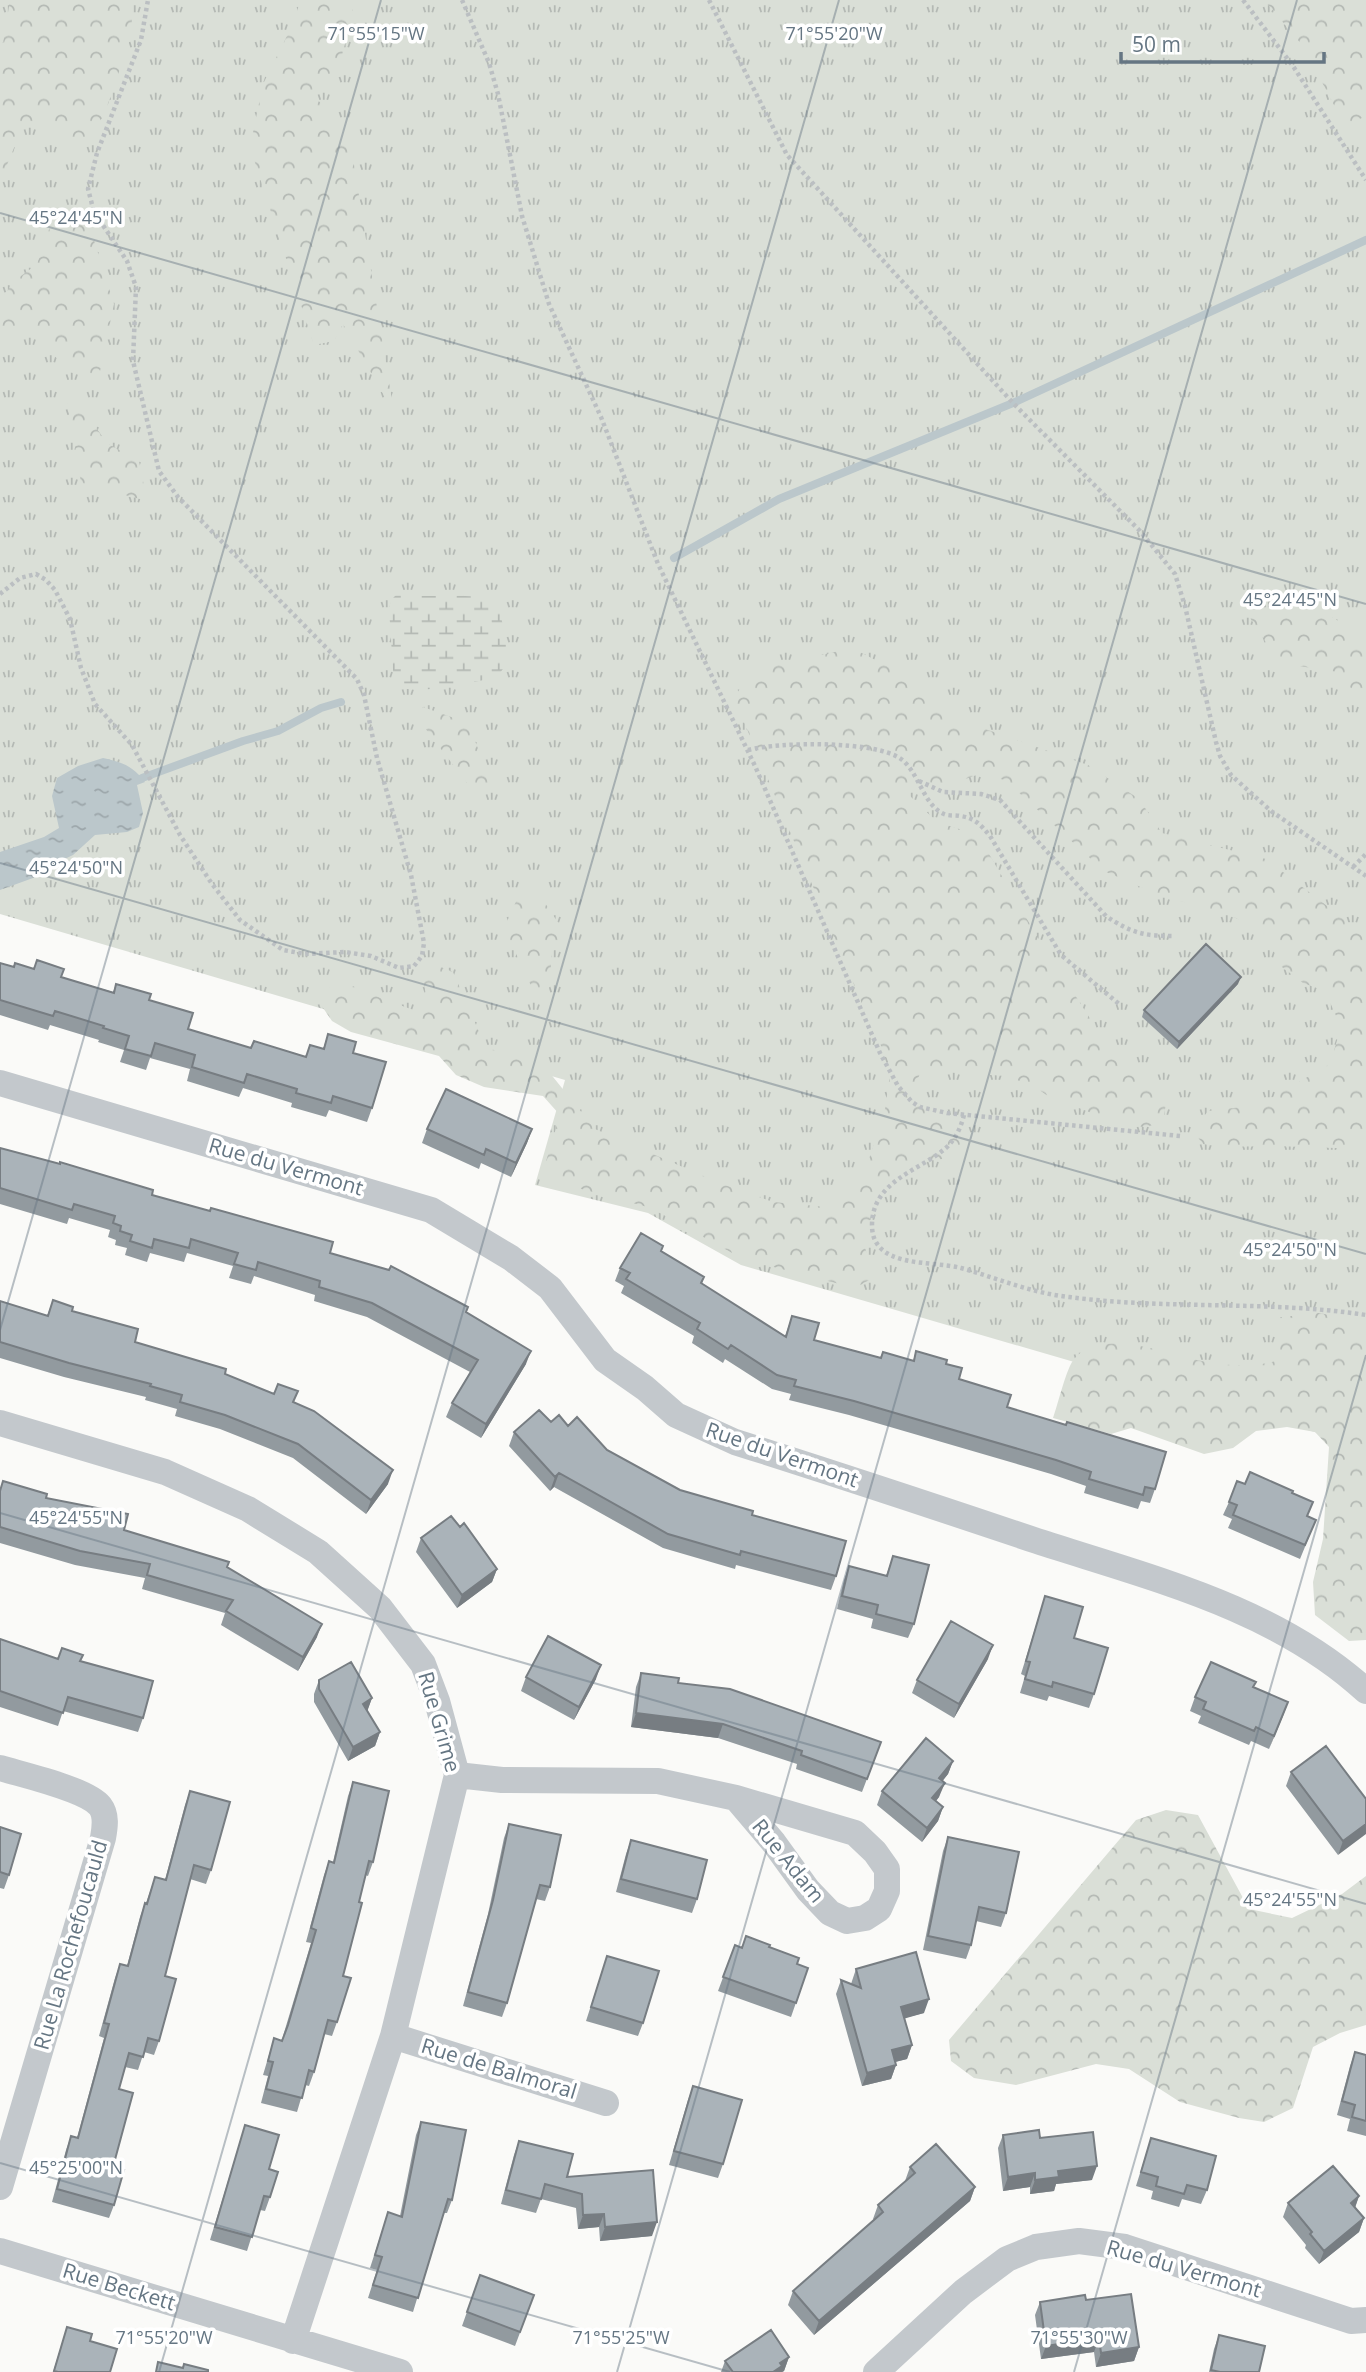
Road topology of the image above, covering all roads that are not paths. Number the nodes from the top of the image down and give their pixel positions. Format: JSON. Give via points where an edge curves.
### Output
{"nodes":[{"id":1,"x":0,"y":1083,"type":"edge"},
{"id":2,"x":0,"y":1423,"type":"edge"},
{"id":3,"x":1366,"y":1691,"type":"edge"},
{"id":4,"x":0,"y":1768,"type":"edge"},
{"id":5,"x":457,"y":1775,"type":"junction"},
{"id":6,"x":736,"y":1798,"type":"junction"},
{"id":7,"x":393,"y":2036,"type":"junction"},
{"id":8,"x":606,"y":2103,"type":"dead end"},
{"id":9,"x":0,"y":2188,"type":"edge"},
{"id":10,"x":0,"y":2251,"type":"edge"},
{"id":11,"x":1366,"y":2320,"type":"edge"},
{"id":12,"x":293,"y":2340,"type":"junction"},
{"id":13,"x":400,"y":2372,"type":"edge"},
{"id":14,"x":876,"y":2372,"type":"edge"}],
"edges":[{"from":1,"to":3,"type":"street","name":"Rue du Vermont","via":[[431,1210],[511,1258],[550,1288],[605,1360],[676,1415],[735,1442],[1258,1618],[1309,1647]]},
{"from":2,"to":5,"type":"street","name":"Rue Grime","via":[[165,1472],[248,1509],[318,1552],[380,1608],[424,1664]]},
{"from":4,"to":9,"type":"street","name":"Rue La Rochefoucauld","via":[[86,1795],[101,1807],[106,1820]]},
{"from":5,"to":6,"type":"street","name":"Rue Adam","via":[[502,1780],[659,1781]]},
{"from":5,"to":7,"type":"street","name":"Rue Grime"},
{"from":6,"to":6,"type":"street","name":"Rue Adam","via":[[855,1833],[887,1869],[887,1891],[879,1909],[847,1921],[830,1913]]},
{"from":7,"to":8,"type":"street","name":"Rue de Balmoral"},
{"from":7,"to":12,"type":"street","name":"Rue Grime"},
{"from":10,"to":12,"type":"street","name":"Rue Beckett"},
{"from":11,"to":14,"type":"street","name":"Rue du Vermont","via":[[1350,2321],[1125,2247],[1079,2241],[1036,2247],[1007,2259],[963,2291]]},
{"from":12,"to":13,"type":"street","name":"Rue Beckett"}]}
